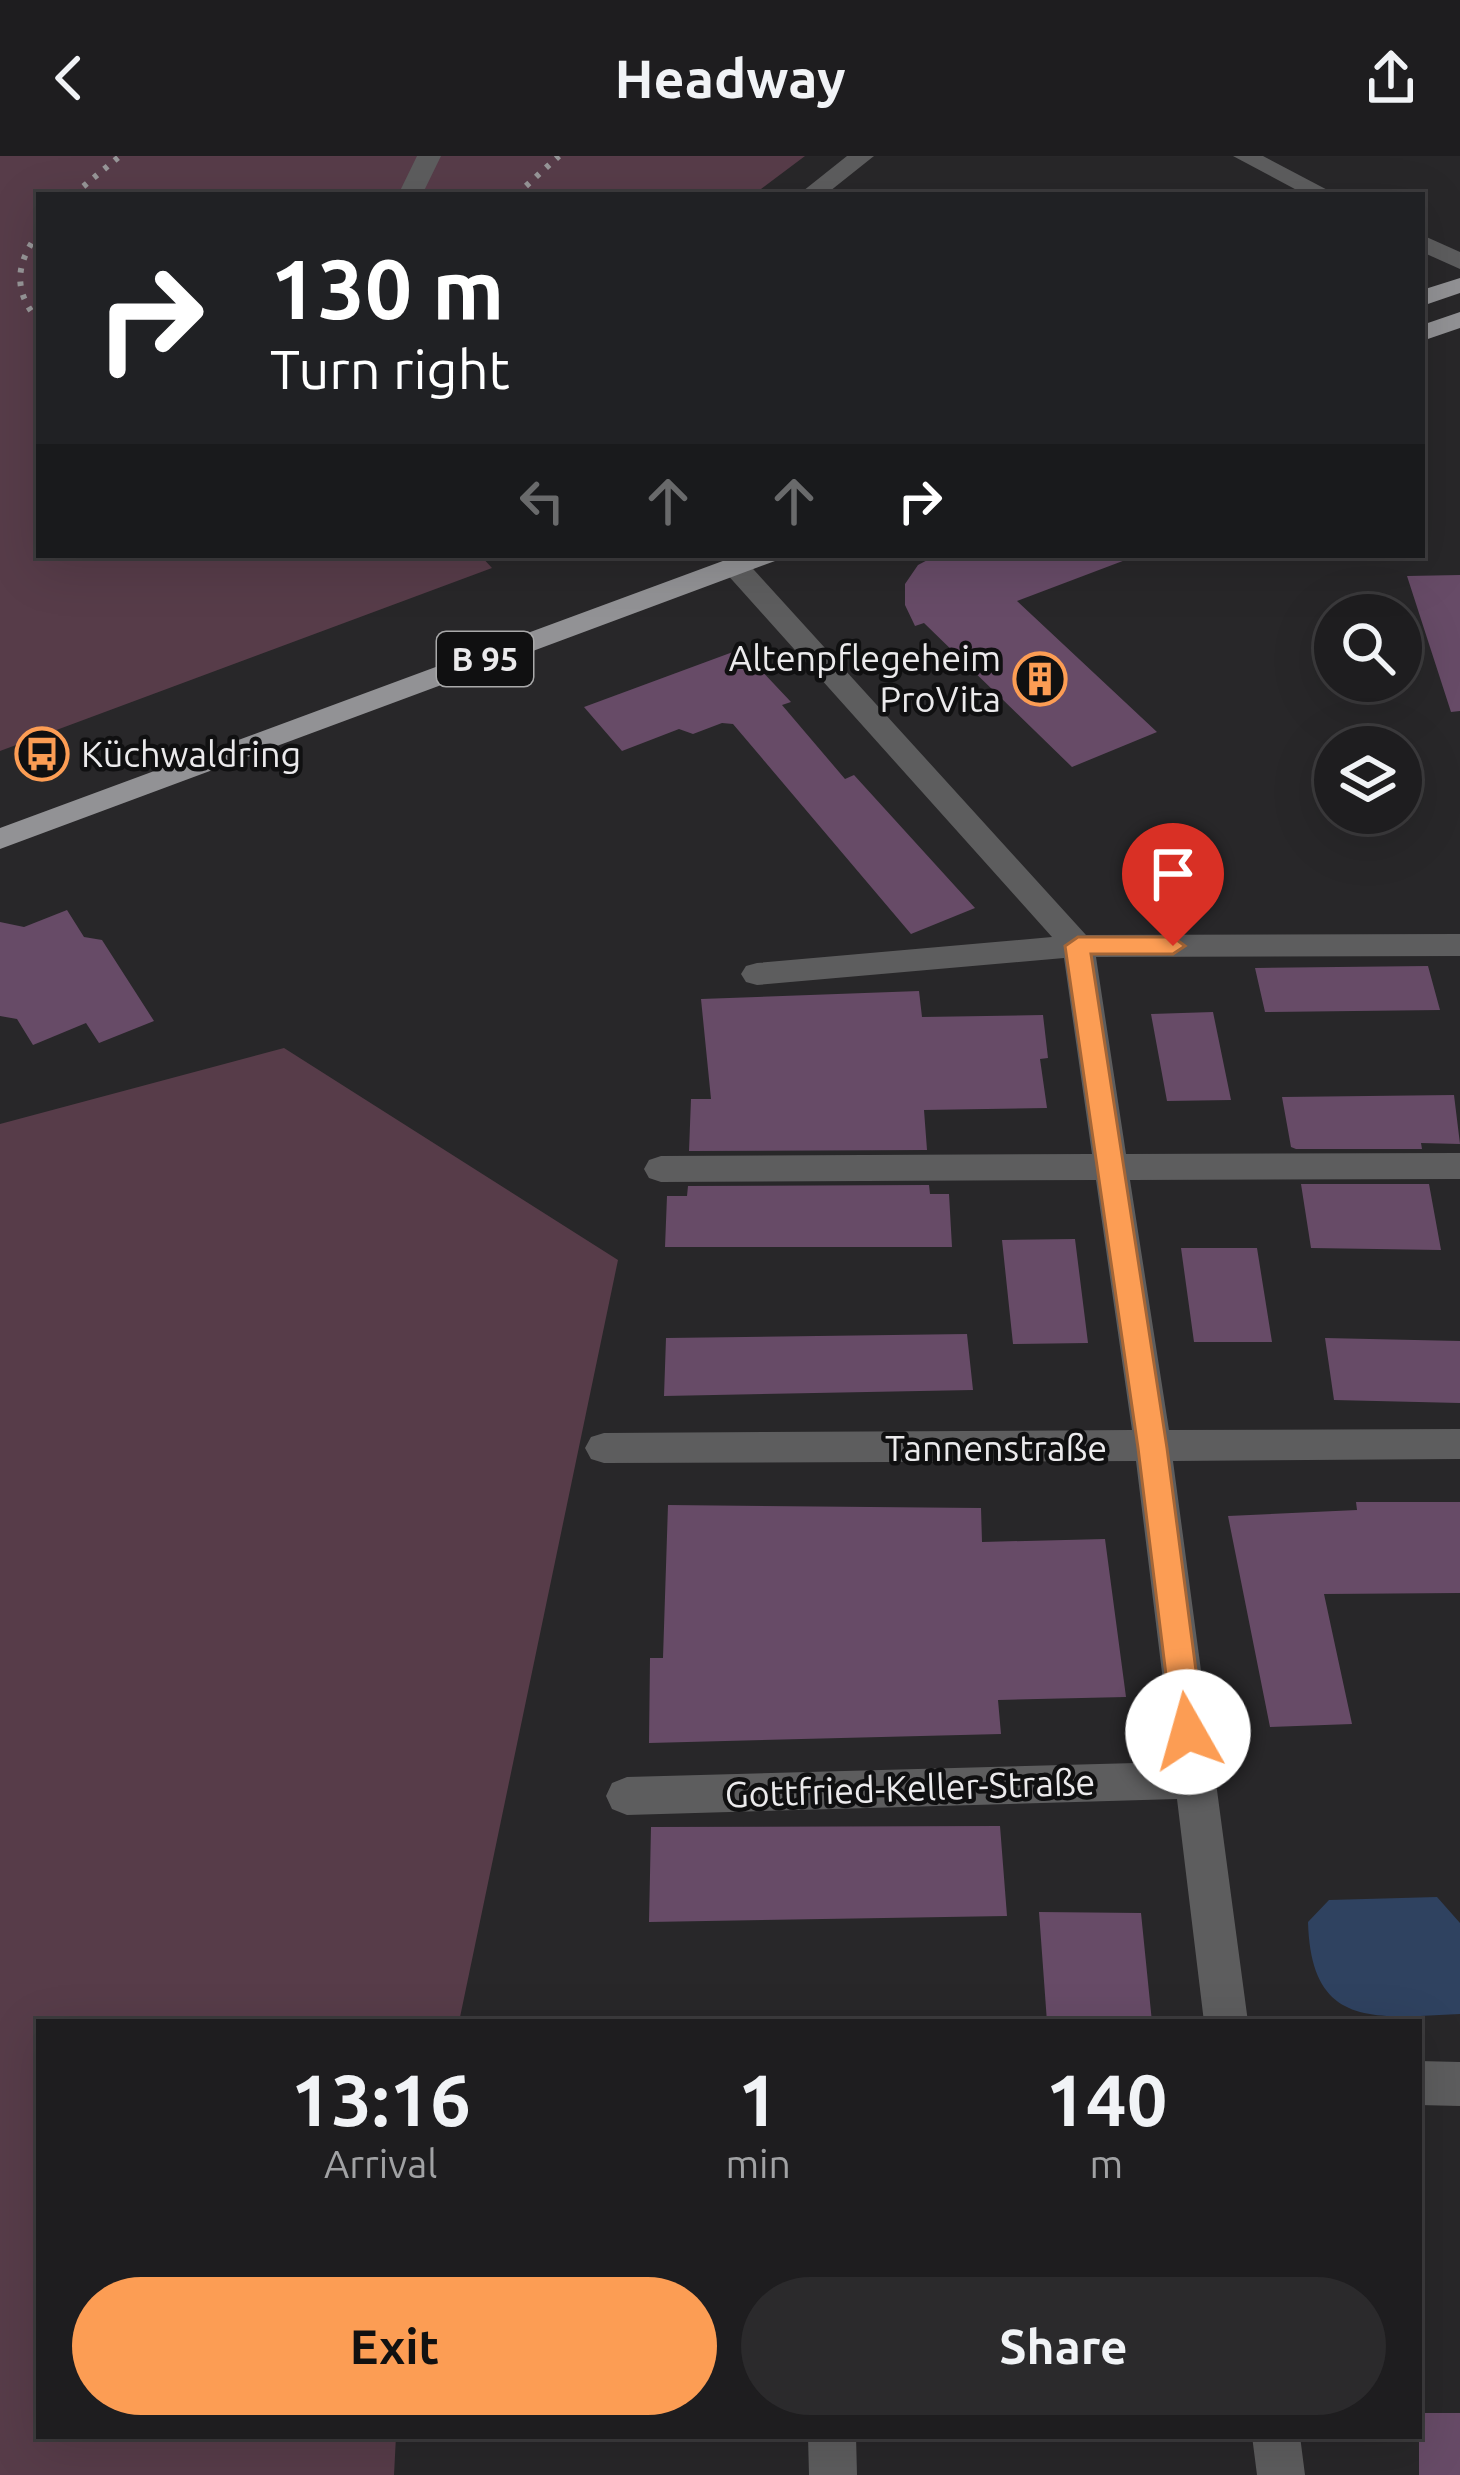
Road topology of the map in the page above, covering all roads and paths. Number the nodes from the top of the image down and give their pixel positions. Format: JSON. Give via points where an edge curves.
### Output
{"nodes":[{"id":1,"x":429,"y":156,"type":"edge"},
{"id":2,"x":862,"y":156,"type":"edge"},
{"id":3,"x":1245,"y":156,"type":"edge"},
{"id":4,"x":411,"y":192,"type":"edge"},
{"id":5,"x":814,"y":192,"type":"edge"},
{"id":6,"x":1319,"y":192,"type":"edge"},
{"id":7,"x":1425,"y":244,"type":"edge"},
{"id":8,"x":1460,"y":262,"type":"edge"},
{"id":9,"x":1460,"y":285,"type":"edge"},
{"id":10,"x":1425,"y":298,"type":"edge"},
{"id":11,"x":1460,"y":320,"type":"edge"},
{"id":12,"x":1425,"y":332,"type":"edge"},
{"id":13,"x":757,"y":558,"type":"edge"},
{"id":14,"x":735,"y":566,"type":"junction"},
{"id":15,"x":0,"y":839,"type":"edge"},
{"id":16,"x":1460,"y":944,"type":"edge"},
{"id":17,"x":1078,"y":946,"type":"junction"},
{"id":18,"x":758,"y":974,"type":"dead end"},
{"id":19,"x":1460,"y":1166,"type":"edge"},
{"id":20,"x":661,"y":1169,"type":"dead end"},
{"id":21,"x":1113,"y":1169,"type":"junction"},
{"id":22,"x":1460,"y":1444,"type":"edge"},
{"id":23,"x":604,"y":1448,"type":"dead end"},
{"id":24,"x":1153,"y":1448,"type":"junction"},
{"id":25,"x":1194,"y":1780,"type":"junction"},
{"id":26,"x":627,"y":1796,"type":"dead end"},
{"id":27,"x":1226,"y":2019,"type":"edge"},
{"id":28,"x":1422,"y":2083,"type":"edge"},
{"id":29,"x":1460,"y":2084,"type":"edge"},
{"id":30,"x":832,"y":2439,"type":"edge"},
{"id":31,"x":1276,"y":2439,"type":"edge"},
{"id":32,"x":833,"y":2475,"type":"edge"},
{"id":33,"x":1280,"y":2475,"type":"edge"}],
"edges":[{"from":1,"to":4,"type":"street"},
{"from":2,"to":5,"type":"street"},
{"from":3,"to":6,"type":"street"},
{"from":7,"to":8,"type":"street"},
{"from":9,"to":10,"type":"main road"},
{"from":11,"to":12,"type":"main road"},
{"from":13,"to":14,"type":"main road","number":"B 95"},
{"from":14,"to":15,"type":"main road","number":"B 95"},
{"from":14,"to":17,"type":"street"},
{"from":16,"to":17,"type":"street"},
{"from":17,"to":18,"type":"street"},
{"from":17,"to":21,"type":"street"},
{"from":19,"to":21,"type":"street"},
{"from":20,"to":21,"type":"street"},
{"from":21,"to":24,"type":"street"},
{"from":22,"to":24,"type":"street","name":"Tannenstraße"},
{"from":23,"to":24,"type":"street","name":"Tannenstraße"},
{"from":24,"to":25,"type":"street"},
{"from":25,"to":26,"type":"street","name":"Gottfried-Keller-Straße"},
{"from":25,"to":27,"type":"street"},
{"from":28,"to":29,"type":"street"},
{"from":30,"to":32,"type":"street"},
{"from":31,"to":33,"type":"street"}]}
